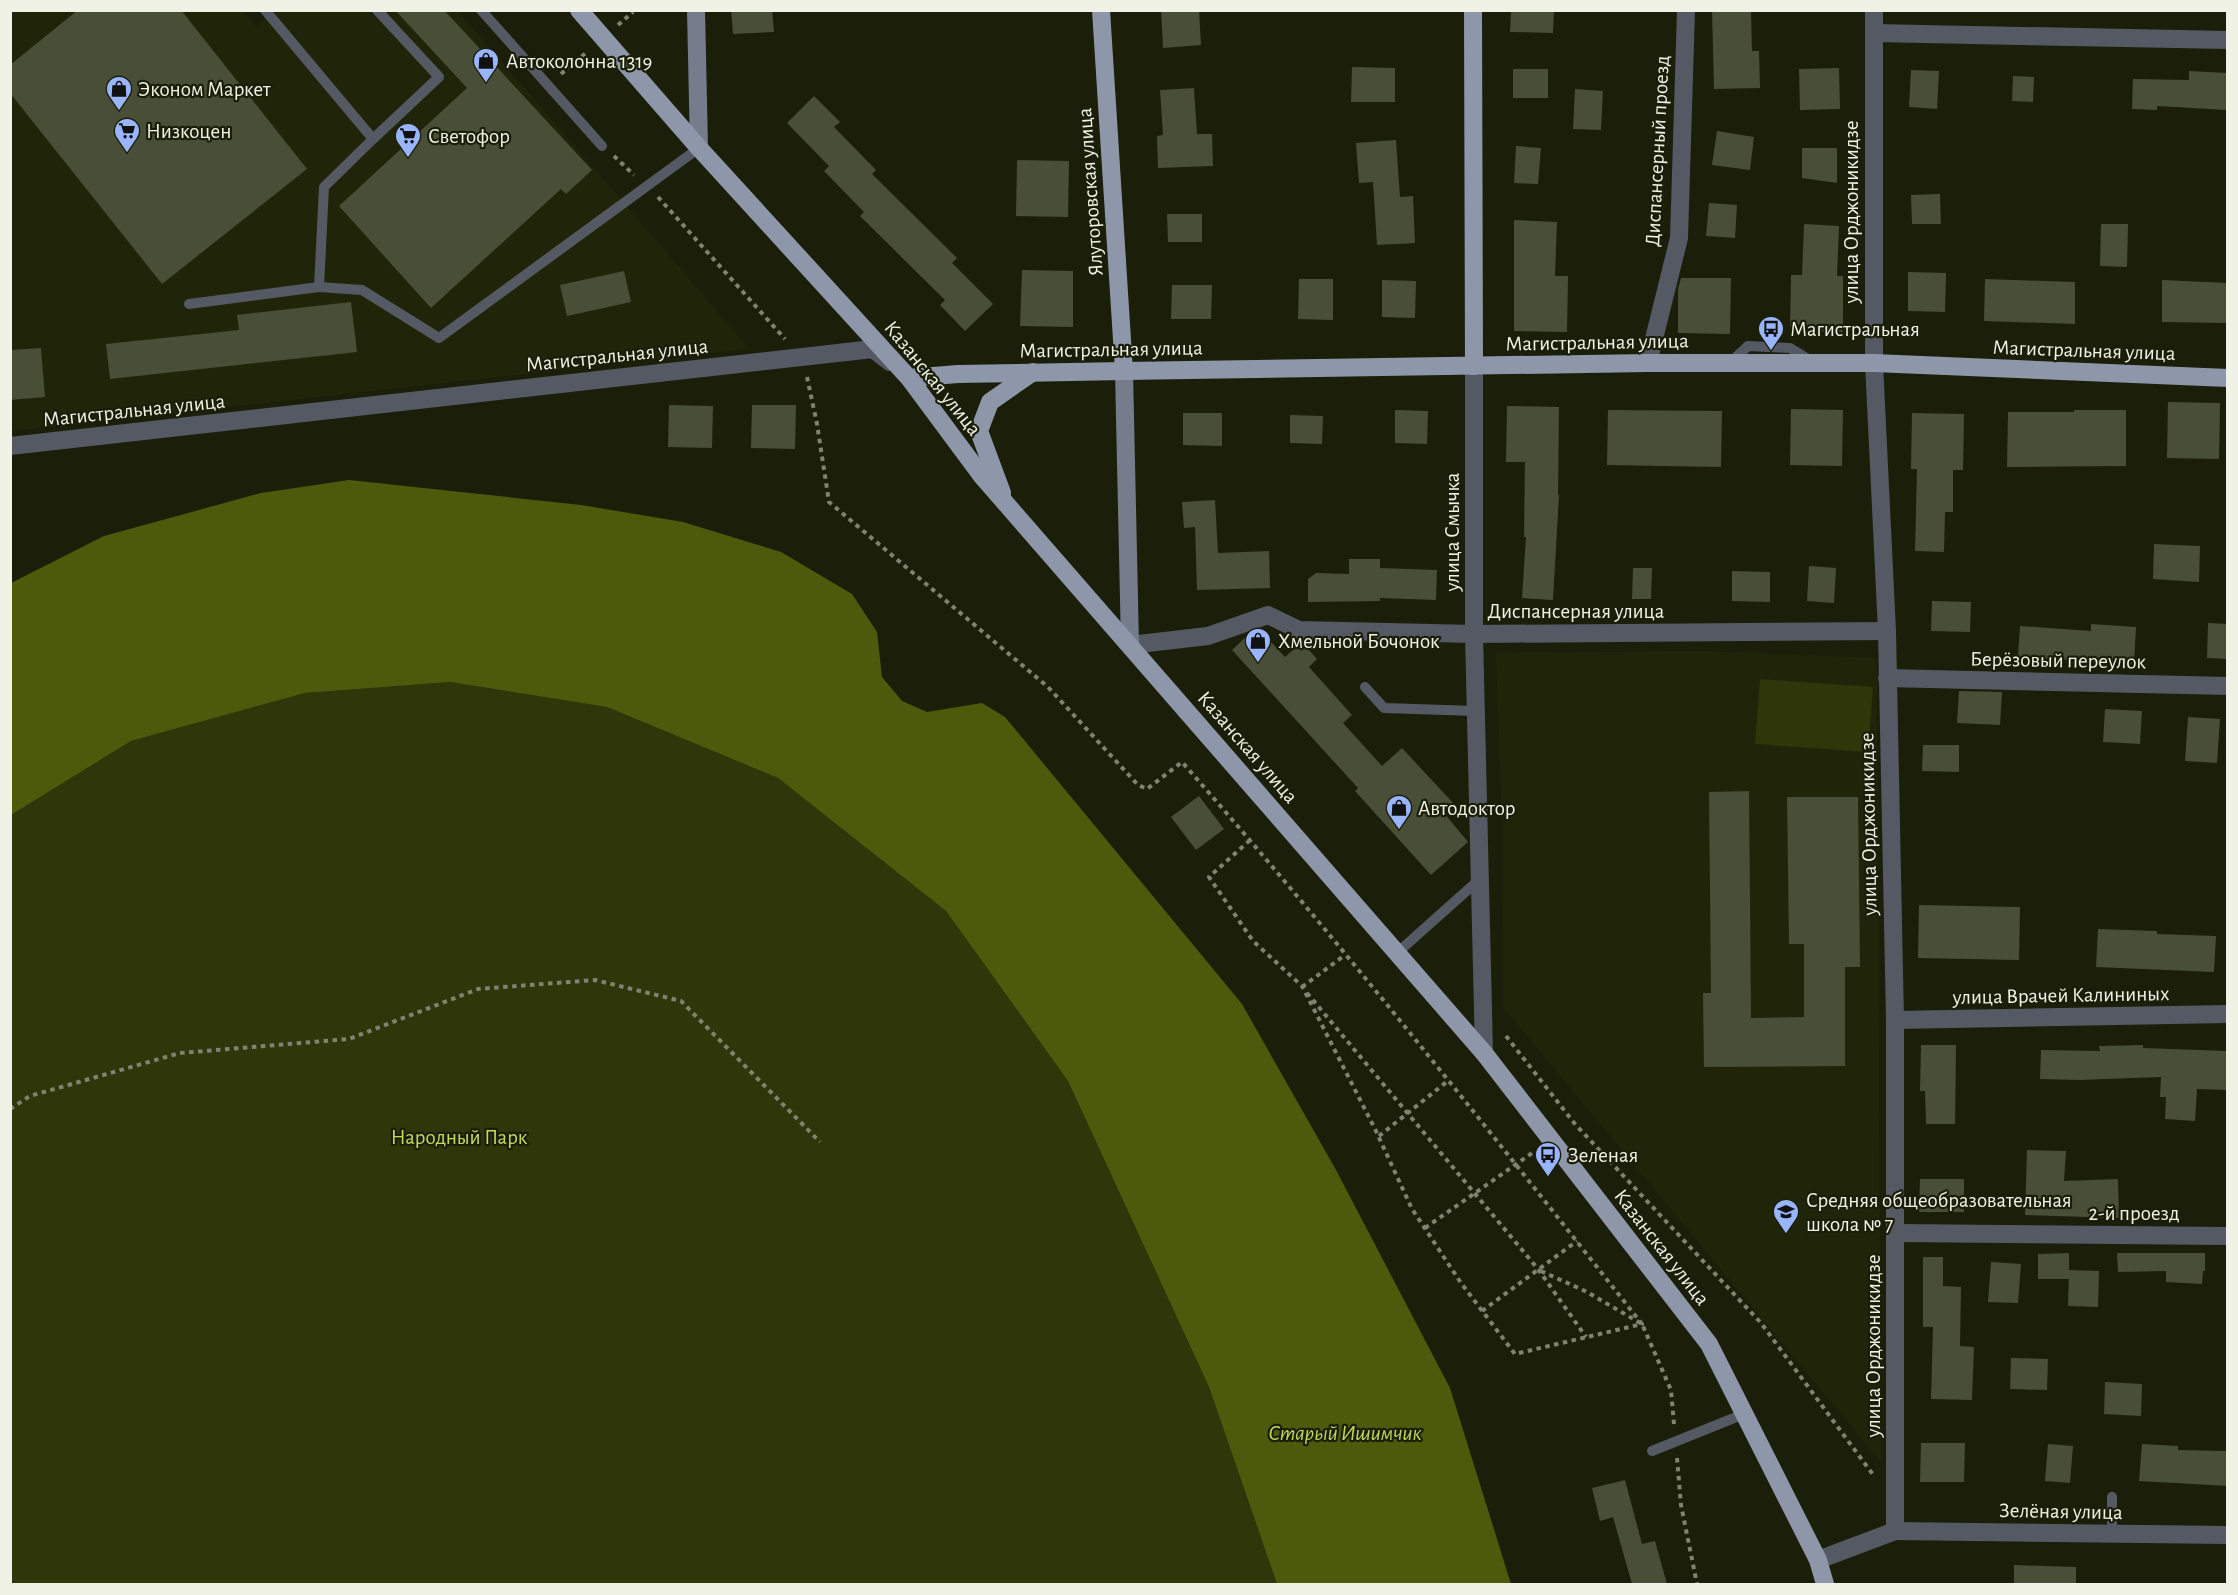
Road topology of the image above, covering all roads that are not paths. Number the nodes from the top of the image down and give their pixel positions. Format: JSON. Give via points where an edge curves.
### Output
{"nodes":[{"id":1,"x":265,"y":10,"type":"edge"},
{"id":2,"x":377,"y":10,"type":"edge"},
{"id":3,"x":481,"y":10,"type":"edge"},
{"id":4,"x":579,"y":10,"type":"edge"},
{"id":5,"x":696,"y":10,"type":"edge"},
{"id":6,"x":1101,"y":10,"type":"edge"},
{"id":7,"x":1473,"y":10,"type":"edge"},
{"id":8,"x":1686,"y":10,"type":"edge"},
{"id":9,"x":1874,"y":10,"type":"edge"},
{"id":10,"x":1874,"y":33,"type":"junction"},
{"id":11,"x":2228,"y":40,"type":"edge"},
{"id":12,"x":373,"y":139,"type":"junction"},
{"id":13,"x":602,"y":146,"type":"road end"},
{"id":14,"x":699,"y":148,"type":"junction"},
{"id":15,"x":319,"y":287,"type":"junction"},
{"id":16,"x":189,"y":304,"type":"dead end"},
{"id":17,"x":1648,"y":363,"type":"junction"},
{"id":18,"x":1874,"y":363,"type":"junction"},
{"id":19,"x":1474,"y":366,"type":"junction"},
{"id":20,"x":1124,"y":370,"type":"junction"},
{"id":21,"x":1033,"y":372,"type":"junction"},
{"id":22,"x":909,"y":378,"type":"junction"},
{"id":23,"x":2228,"y":378,"type":"edge"},
{"id":24,"x":10,"y":446,"type":"edge"},
{"id":25,"x":1005,"y":503,"type":"junction"},
{"id":26,"x":1887,"y":631,"type":"junction"},
{"id":27,"x":1474,"y":634,"type":"junction"},
{"id":28,"x":1130,"y":645,"type":"junction"},
{"id":29,"x":1887,"y":678,"type":"junction"},
{"id":30,"x":2228,"y":686,"type":"edge"},
{"id":31,"x":1365,"y":687,"type":"dead end"},
{"id":32,"x":1476,"y":711,"type":"junction"},
{"id":33,"x":1480,"y":879,"type":"junction"},
{"id":34,"x":1397,"y":953,"type":"junction"},
{"id":35,"x":2228,"y":1014,"type":"edge"},
{"id":36,"x":1895,"y":1020,"type":"junction"},
{"id":37,"x":1484,"y":1053,"type":"junction"},
{"id":38,"x":1895,"y":1233,"type":"junction"},
{"id":39,"x":2228,"y":1236,"type":"edge"},
{"id":40,"x":1744,"y":1414,"type":"junction"},
{"id":41,"x":1652,"y":1451,"type":"dead end"},
{"id":42,"x":2112,"y":1497,"type":"dead end"},
{"id":43,"x":1895,"y":1531,"type":"junction"},
{"id":44,"x":2112,"y":1534,"type":"junction"},
{"id":45,"x":2228,"y":1536,"type":"edge"},
{"id":46,"x":1818,"y":1560,"type":"junction"},
{"id":47,"x":1825,"y":1584,"type":"edge"}],
"edges":[{"from":1,"to":12,"type":"lane"},
{"from":2,"to":12,"type":"lane","via":[[439,77]]},
{"from":3,"to":13,"type":"lane"},
{"from":4,"to":14,"type":"main road","name":"Казанская улица"},
{"from":5,"to":14,"type":"street"},
{"from":6,"to":20,"type":"main road","name":"Ялуторовская улица"},
{"from":7,"to":19,"type":"main road","name":"улица Смычка"},
{"from":8,"to":17,"type":"street","name":"Диспансерный проезд","via":[[1679,238]]},
{"from":9,"to":10,"type":"street","name":"улица Орджоникидзе"},
{"from":10,"to":11,"type":"street"},
{"from":10,"to":18,"type":"street","name":"улица Орджоникидзе"},
{"from":12,"to":15,"type":"lane","via":[[324,187]]},
{"from":14,"to":15,"type":"lane","via":[[439,338],[362,290]]},
{"from":14,"to":22,"type":"main road","name":"Казанская улица"},
{"from":15,"to":16,"type":"lane"},
{"from":17,"to":18,"type":"main road","name":"Магистральная улица"},
{"from":17,"to":19,"type":"main road","name":"Магистральная улица"},
{"from":18,"to":23,"type":"main road","name":"Магистральная улица"},
{"from":18,"to":26,"type":"street","name":"улица Орджоникидзе"},
{"from":19,"to":20,"type":"main road","name":"Магистральная улица"},
{"from":19,"to":27,"type":"street","name":"улица Смычка"},
{"from":20,"to":21,"type":"main road","name":"Магистральная улица"},
{"from":20,"to":28,"type":"street"},
{"from":21,"to":22,"type":"main road","name":"Магистральная улица"},
{"from":21,"to":25,"type":"main road","via":[[990,402],[979,431]]},
{"from":22,"to":24,"type":"street","name":"Магистральная улица","via":[[873,349]]},
{"from":22,"to":25,"type":"main road","name":"Казанская улица"},
{"from":25,"to":28,"type":"main road","name":"Казанская улица"},
{"from":26,"to":27,"type":"street","name":"Диспансерная улица"},
{"from":26,"to":29,"type":"street","name":"улица Орджоникидзе"},
{"from":27,"to":28,"type":"street","name":"Диспансерная улица","via":[[1299,630],[1268,615],[1208,636]]},
{"from":27,"to":32,"type":"street","name":"улица Смычка"},
{"from":28,"to":34,"type":"main road","name":"Казанская улица"},
{"from":29,"to":30,"type":"street","name":"Берёзовый переулок"},
{"from":29,"to":36,"type":"street","name":"улица Орджоникидзе"},
{"from":31,"to":32,"type":"lane","via":[[1384,708]]},
{"from":32,"to":33,"type":"street","name":"улица Смычка"},
{"from":33,"to":34,"type":"lane"},
{"from":33,"to":37,"type":"street","name":"улица Смычка"},
{"from":34,"to":37,"type":"main road","name":"Казанская улица"},
{"from":35,"to":36,"type":"street","name":"улица Врачей Калининых"},
{"from":36,"to":38,"type":"street","name":"улица Орджоникидзе"},
{"from":37,"to":40,"type":"main road","name":"Казанская улица","via":[[1709,1344]]},
{"from":38,"to":39,"type":"street","name":"2-й проезд"},
{"from":38,"to":43,"type":"street","name":"улица Орджоникидзе"},
{"from":40,"to":41,"type":"lane"},
{"from":40,"to":46,"type":"main road","name":"Казанская улица"},
{"from":42,"to":44,"type":"lane"},
{"from":43,"to":44,"type":"street","name":"Зелёная улица"},
{"from":43,"to":46,"type":"street"},
{"from":44,"to":45,"type":"street","name":"Зелёная улица"},
{"from":46,"to":47,"type":"main road"}]}
